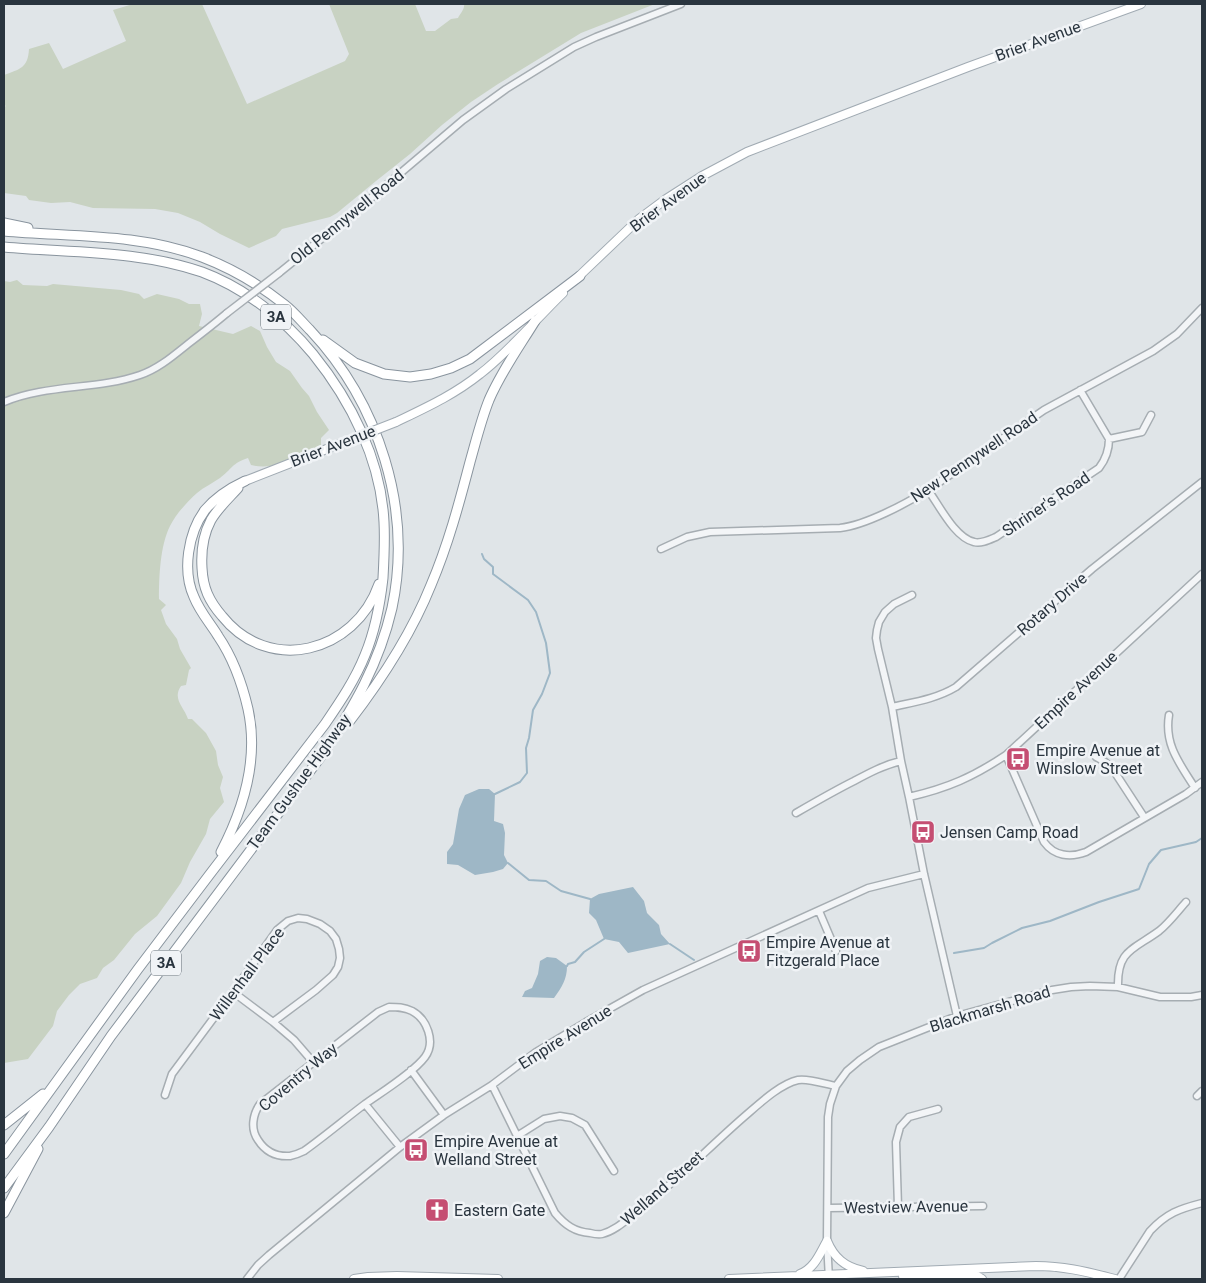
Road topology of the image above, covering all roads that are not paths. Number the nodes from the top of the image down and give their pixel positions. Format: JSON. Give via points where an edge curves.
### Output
{"nodes":[{"id":1,"x":681,"y":4,"type":"edge"},
{"id":2,"x":1141,"y":4,"type":"edge"},
{"id":3,"x":4,"y":223,"type":"edge"},
{"id":4,"x":4,"y":231,"type":"edge"},
{"id":5,"x":65,"y":236,"type":"junction"},
{"id":6,"x":4,"y":247,"type":"edge"},
{"id":7,"x":580,"y":276,"type":"junction"},
{"id":8,"x":1202,"y":308,"type":"edge"},
{"id":9,"x":535,"y":321,"type":"junction"},
{"id":10,"x":304,"y":323,"type":"junction"},
{"id":11,"x":1080,"y":390,"type":"junction"},
{"id":12,"x":4,"y":402,"type":"edge"},
{"id":13,"x":1151,"y":416,"type":"dead end"},
{"id":14,"x":1109,"y":439,"type":"junction"},
{"id":15,"x":245,"y":481,"type":"junction"},
{"id":16,"x":1202,"y":482,"type":"edge"},
{"id":17,"x":928,"y":490,"type":"junction"},
{"id":18,"x":661,"y":549,"type":"dead end"},
{"id":19,"x":384,"y":569,"type":"junction"},
{"id":20,"x":1202,"y":574,"type":"edge"},
{"id":21,"x":912,"y":595,"type":"dead end"},
{"id":22,"x":892,"y":707,"type":"junction"},
{"id":23,"x":1169,"y":715,"type":"dead end"},
{"id":24,"x":322,"y":755,"type":"junction"},
{"id":25,"x":1006,"y":755,"type":"junction"},
{"id":26,"x":1096,"y":757,"type":"dead end"},
{"id":27,"x":901,"y":761,"type":"junction"},
{"id":28,"x":1202,"y":782,"type":"edge"},
{"id":29,"x":1196,"y":788,"type":"junction"},
{"id":30,"x":909,"y":797,"type":"junction"},
{"id":31,"x":796,"y":814,"type":"dead end"},
{"id":32,"x":1144,"y":817,"type":"junction"},
{"id":33,"x":210,"y":874,"type":"junction"},
{"id":34,"x":924,"y":874,"type":"junction"},
{"id":35,"x":1186,"y":902,"type":"dead end"},
{"id":36,"x":819,"y":910,"type":"junction"},
{"id":37,"x":836,"y":951,"type":"dead end"},
{"id":38,"x":1118,"y":987,"type":"junction"},
{"id":39,"x":233,"y":992,"type":"junction"},
{"id":40,"x":1202,"y":995,"type":"edge"},
{"id":41,"x":957,"y":1016,"type":"junction"},
{"id":42,"x":273,"y":1022,"type":"junction"},
{"id":43,"x":313,"y":1062,"type":"junction"},
{"id":44,"x":412,"y":1070,"type":"junction"},
{"id":45,"x":492,"y":1085,"type":"junction"},
{"id":46,"x":53,"y":1086,"type":"junction"},
{"id":47,"x":836,"y":1086,"type":"junction"},
{"id":48,"x":1202,"y":1091,"type":"edge"},
{"id":49,"x":165,"y":1095,"type":"dead end"},
{"id":50,"x":1197,"y":1096,"type":"dead end"},
{"id":51,"x":365,"y":1104,"type":"junction"},
{"id":52,"x":938,"y":1109,"type":"dead end"},
{"id":53,"x":444,"y":1115,"type":"junction"},
{"id":54,"x":4,"y":1125,"type":"edge"},
{"id":55,"x":49,"y":1127,"type":"junction"},
{"id":56,"x":517,"y":1136,"type":"junction"},
{"id":57,"x":400,"y":1147,"type":"junction"},
{"id":58,"x":4,"y":1154,"type":"edge"},
{"id":59,"x":614,"y":1171,"type":"dead end"},
{"id":60,"x":4,"y":1188,"type":"edge"},
{"id":61,"x":1202,"y":1203,"type":"edge"},
{"id":62,"x":983,"y":1206,"type":"dead end"},
{"id":63,"x":898,"y":1207,"type":"junction"},
{"id":64,"x":828,"y":1208,"type":"junction"},
{"id":65,"x":4,"y":1213,"type":"edge"},
{"id":66,"x":827,"y":1241,"type":"junction"},
{"id":67,"x":898,"y":1271,"type":"junction"},
{"id":68,"x":874,"y":1273,"type":"junction"},
{"id":69,"x":791,"y":1276,"type":"junction"},
{"id":70,"x":829,"y":1277,"type":"edge"},
{"id":71,"x":249,"y":1278,"type":"edge"},
{"id":72,"x":354,"y":1279,"type":"edge"},
{"id":73,"x":498,"y":1279,"type":"edge"},
{"id":74,"x":729,"y":1279,"type":"edge"},
{"id":75,"x":800,"y":1279,"type":"edge"},
{"id":76,"x":849,"y":1279,"type":"edge"},
{"id":77,"x":982,"y":1279,"type":"edge"},
{"id":78,"x":1117,"y":1279,"type":"edge"}],
"edges":[{"from":1,"to":12,"type":"street","name":"Old Pennywell Road","bridge":true,"via":[[574,47],[506,89],[165,362],[140,375],[112,382],[37,393]]},
{"from":2,"to":7,"type":"main road","name":"Brier Avenue","via":[[747,152],[702,176],[639,219]]},
{"from":3,"to":5,"type":"highway"},
{"from":4,"to":5,"type":"highway","name":"Team Gushue Highway","number":"3A"},
{"from":5,"to":10,"type":"highway","name":"Team Gushue Highway","number":"3A","via":[[129,240],[166,246],[201,257],[267,291]]},
{"from":6,"to":19,"type":"highway","name":"Team Gushue Highway","number":"3A","via":[[130,255],[170,263],[228,284],[286,325],[333,380],[366,443],[379,485],[384,520]]},
{"from":7,"to":9,"type":"main road","name":"Brier Avenue"},
{"from":7,"to":10,"type":"highway","via":[[470,359],[431,374],[410,377],[384,374],[355,363]]},
{"from":8,"to":11,"type":"street","name":"New Pennywell Road","via":[[1177,334],[1153,351]]},
{"from":9,"to":15,"type":"main road","name":"Brier Avenue","bridge":true,"via":[[502,356],[453,393],[396,422]]},
{"from":9,"to":24,"type":"highway","via":[[489,401],[447,544],[414,623],[375,687]]},
{"from":10,"to":24,"type":"highway","name":"Team Gushue Highway","number":"3A","via":[[348,378],[374,430],[393,489],[398,538],[392,606],[380,650],[359,694]]},
{"from":11,"to":14,"type":"street"},
{"from":11,"to":17,"type":"street","name":"New Pennywell Road","via":[[1038,414]]},
{"from":13,"to":14,"type":"street","via":[[1142,432]]},
{"from":14,"to":17,"type":"street","name":"Shriner's Road","via":[[1107,455],[1099,468],[986,542],[974,542],[954,529]]},
{"from":15,"to":19,"type":"highway","via":[[222,503],[210,522],[202,561],[210,600],[238,633],[266,647],[282,650],[310,648],[336,638],[364,613]]},
{"from":15,"to":33,"type":"highway","via":[[221,495],[206,510],[198,523],[188,557],[193,596],[233,662],[244,693],[251,730],[250,768],[241,809]]},
{"from":16,"to":22,"type":"street","name":"Rotary Drive","via":[[1092,569],[956,687],[931,698]]},
{"from":17,"to":18,"type":"street","name":"New Pennywell Road","via":[[911,501],[850,527],[710,532]]},
{"from":19,"to":33,"type":"highway","name":"Team Gushue Highway","number":"3A","via":[[373,632],[341,701]]},
{"from":20,"to":25,"type":"street","name":"Empire Avenue"},
{"from":21,"to":22,"type":"street","via":[[885,612],[877,630],[878,649]]},
{"from":22,"to":27,"type":"street"},
{"from":23,"to":29,"type":"street","via":[[1168,734],[1173,752]]},
{"from":24,"to":55,"type":"highway","name":"Team Gushue Highway","number":"3A","via":[[111,1036]]},
{"from":25,"to":30,"type":"street","name":"Empire Avenue","via":[[968,778]]},
{"from":25,"to":32,"type":"street","via":[[1042,839],[1054,852],[1067,856],[1082,853]]},
{"from":26,"to":32,"type":"street","via":[[1112,768]]},
{"from":27,"to":30,"type":"street"},
{"from":27,"to":31,"type":"street","via":[[874,770]]},
{"from":28,"to":29,"type":"street"},
{"from":29,"to":32,"type":"street"},
{"from":30,"to":34,"type":"street"},
{"from":33,"to":46,"type":"highway","name":"Team Gushue Highway","number":"3A"},
{"from":34,"to":36,"type":"street","name":"Empire Avenue","via":[[868,888]]},
{"from":34,"to":41,"type":"street"},
{"from":35,"to":38,"type":"street","via":[[1160,930],[1121,961]]},
{"from":36,"to":37,"type":"street"},
{"from":36,"to":45,"type":"street","name":"Empire Avenue","via":[[643,990],[536,1052]]},
{"from":38,"to":40,"type":"street","name":"Blackmarsh Road","via":[[1160,997]]},
{"from":38,"to":41,"type":"street","name":"Blackmarsh Road","via":[[1052,990]]},
{"from":39,"to":42,"type":"street"},
{"from":39,"to":42,"type":"street","name":"Willenhall Place","via":[[277,930],[288,921],[307,919],[330,931],[336,939],[340,958],[333,975]]},
{"from":39,"to":49,"type":"street","name":"Willenhall Place","via":[[172,1074]]},
{"from":41,"to":47,"type":"street","name":"Blackmarsh Road","via":[[879,1047],[847,1071]]},
{"from":42,"to":43,"type":"street"},
{"from":43,"to":44,"type":"street","name":"Coventry Way","via":[[378,1012],[389,1007],[401,1007],[419,1016],[430,1039],[425,1057]]},
{"from":43,"to":51,"type":"street","name":"Coventry Way","via":[[255,1111],[255,1136],[264,1148],[278,1155],[302,1152]]},
{"from":44,"to":51,"type":"street","name":"Coventry Way"},
{"from":44,"to":53,"type":"street"},
{"from":45,"to":53,"type":"street","name":"Empire Avenue"},
{"from":45,"to":56,"type":"street","name":"Welland Street"},
{"from":46,"to":54,"type":"highway"},
{"from":46,"to":58,"type":"highway","name":"Team Gushue Highway","number":"3A"},
{"from":47,"to":56,"type":"street","name":"Welland Street","via":[[804,1079],[778,1089],[641,1209],[614,1230],[600,1234],[570,1228],[555,1213]]},
{"from":47,"to":64,"type":"street","name":"Blackmarsh Road","via":[[828,1117]]},
{"from":48,"to":50,"type":"street"},
{"from":51,"to":57,"type":"street"},
{"from":52,"to":63,"type":"street","via":[[909,1117],[900,1127],[896,1142]]},
{"from":53,"to":57,"type":"street","name":"Empire Avenue"},
{"from":55,"to":60,"type":"highway","name":"Team Gushue Highway","number":"3A"},
{"from":55,"to":65,"type":"highway"},
{"from":56,"to":59,"type":"street","via":[[544,1119],[572,1118],[585,1125]]},
{"from":57,"to":71,"type":"street","name":"Empire Avenue","via":[[269,1255]]},
{"from":61,"to":78,"type":"street","via":[[1180,1209],[1156,1225]]},
{"from":62,"to":63,"type":"street","name":"Westview Avenue"},
{"from":63,"to":64,"type":"street","name":"Westview Avenue"},
{"from":64,"to":66,"type":"street","name":"Blackmarsh Road"},
{"from":66,"to":68,"type":"main road","via":[[840,1261],[853,1269]]},
{"from":66,"to":69,"type":"main road","via":[[811,1268]]},
{"from":66,"to":70,"type":"street","name":"Blackmarsh Road"},
{"from":67,"to":68,"type":"main road"},
{"from":67,"to":77,"type":"main road","via":[[904,1276],[969,1274]]},
{"from":67,"to":78,"type":"main road","via":[[1054,1266]]},
{"from":68,"to":70,"type":"main road"},
{"from":68,"to":76,"type":"main road"},
{"from":69,"to":70,"type":"main road"},
{"from":69,"to":74,"type":"main road"},
{"from":69,"to":75,"type":"main road"},
{"from":72,"to":73,"type":"main road","via":[[397,1276]]}]}
